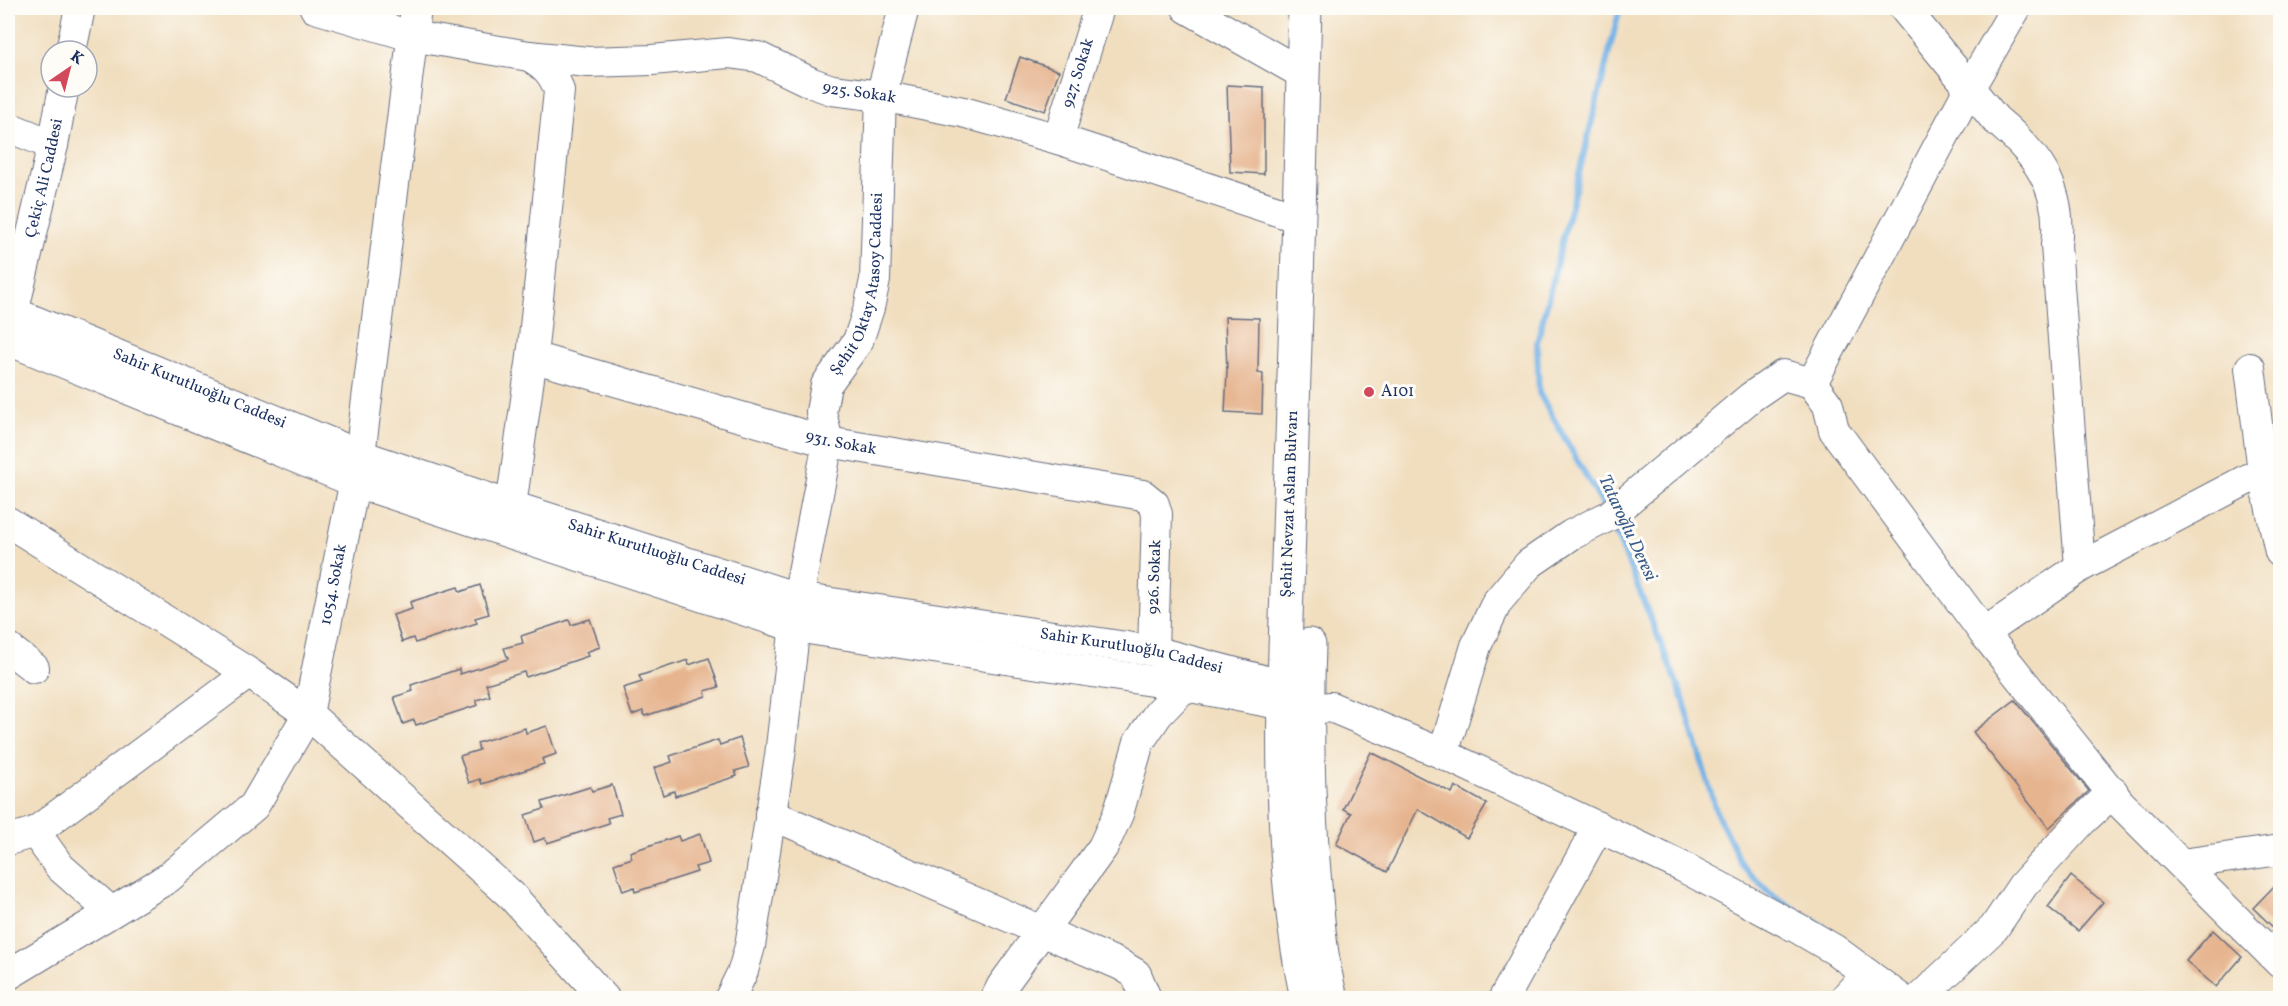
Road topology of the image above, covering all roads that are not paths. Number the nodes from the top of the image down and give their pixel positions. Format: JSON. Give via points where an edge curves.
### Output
{"nodes":[{"id":1,"x":80,"y":8,"type":"edge"},
{"id":2,"x":315,"y":8,"type":"edge"},
{"id":3,"x":904,"y":8,"type":"edge"},
{"id":4,"x":1099,"y":8,"type":"edge"},
{"id":5,"x":1187,"y":8,"type":"edge"},
{"id":6,"x":1305,"y":8,"type":"edge"},
{"id":7,"x":1328,"y":8,"type":"edge"},
{"id":8,"x":1904,"y":8,"type":"edge"},
{"id":9,"x":2016,"y":8,"type":"edge"},
{"id":10,"x":413,"y":22,"type":"edge"},
{"id":11,"x":74,"y":39,"type":"edge"},
{"id":12,"x":529,"y":56,"type":"junction"},
{"id":13,"x":1304,"y":74,"type":"junction"},
{"id":14,"x":1970,"y":87,"type":"junction"},
{"id":15,"x":881,"y":96,"type":"junction"},
{"id":16,"x":62,"y":99,"type":"edge"},
{"id":17,"x":8,"y":128,"type":"edge"},
{"id":18,"x":1058,"y":139,"type":"junction"},
{"id":19,"x":53,"y":145,"type":"junction"},
{"id":20,"x":1299,"y":218,"type":"junction"},
{"id":21,"x":9,"y":325,"type":"edge"},
{"id":22,"x":531,"y":357,"type":"junction"},
{"id":23,"x":2250,"y":368,"type":"dead end"},
{"id":24,"x":1812,"y":383,"type":"junction"},
{"id":25,"x":828,"y":442,"type":"junction"},
{"id":26,"x":358,"y":468,"type":"junction"},
{"id":27,"x":2272,"y":469,"type":"edge"},
{"id":28,"x":1154,"y":504,"type":"joint"},
{"id":29,"x":511,"y":506,"type":"junction"},
{"id":30,"x":8,"y":522,"type":"edge"},
{"id":31,"x":2280,"y":552,"type":"edge"},
{"id":32,"x":2080,"y":567,"type":"junction"},
{"id":33,"x":798,"y":598,"type":"junction"},
{"id":34,"x":795,"y":627,"type":"junction"},
{"id":35,"x":1984,"y":633,"type":"junction"},
{"id":36,"x":8,"y":648,"type":"edge"},
{"id":37,"x":1153,"y":651,"type":"junction"},
{"id":38,"x":34,"y":668,"type":"dead end"},
{"id":39,"x":249,"y":673,"type":"junction"},
{"id":40,"x":1185,"y":686,"type":"junction"},
{"id":41,"x":1302,"y":700,"type":"junction"},
{"id":42,"x":308,"y":714,"type":"junction"},
{"id":43,"x":1443,"y":754,"type":"junction"},
{"id":44,"x":2113,"y":792,"type":"junction"},
{"id":45,"x":770,"y":814,"type":"junction"},
{"id":46,"x":1598,"y":827,"type":"junction"},
{"id":47,"x":21,"y":836,"type":"edge"},
{"id":48,"x":2280,"y":850,"type":"edge"},
{"id":49,"x":2182,"y":864,"type":"junction"},
{"id":50,"x":110,"y":911,"type":"junction"},
{"id":51,"x":1040,"y":932,"type":"junction"},
{"id":52,"x":2280,"y":963,"type":"edge"},
{"id":53,"x":1867,"y":974,"type":"junction"},
{"id":54,"x":8,"y":975,"type":"edge"},
{"id":55,"x":604,"y":999,"type":"edge"},
{"id":56,"x":730,"y":999,"type":"edge"},
{"id":57,"x":996,"y":999,"type":"edge"},
{"id":58,"x":1146,"y":999,"type":"edge"},
{"id":59,"x":1307,"y":999,"type":"edge"},
{"id":60,"x":1331,"y":999,"type":"edge"},
{"id":61,"x":1504,"y":999,"type":"edge"},
{"id":62,"x":1845,"y":999,"type":"edge"},
{"id":63,"x":1900,"y":999,"type":"edge"},
{"id":64,"x":1920,"y":999,"type":"edge"}],
"edges":[{"from":1,"to":11,"type":"street"},
{"from":2,"to":10,"type":"street","name":"925. Sokak"},
{"from":3,"to":15,"type":"street","name":"Şehit Oktay Atasoy Caddesi"},
{"from":4,"to":18,"type":"street","name":"927. Sokak"},
{"from":5,"to":13,"type":"street"},
{"from":6,"to":13,"type":"main road","name":"Şehit Nevzat Aslan Bulvarı"},
{"from":7,"to":41,"type":"main road","name":"Şehit Nevzat Aslan Bulvarı"},
{"from":8,"to":14,"type":"street"},
{"from":9,"to":14,"type":"street"},
{"from":10,"to":12,"type":"street","name":"925. Sokak"},
{"from":10,"to":26,"type":"street","name":"1054. Sokak"},
{"from":12,"to":15,"type":"street","name":"925. Sokak","via":[[588,62],[728,54],[758,57],[832,90]]},
{"from":12,"to":22,"type":"street","via":[[551,72],[559,92]]},
{"from":13,"to":20,"type":"main road","name":"Şehit Nevzat Aslan Bulvarı"},
{"from":14,"to":24,"type":"street"},
{"from":14,"to":32,"type":"street","via":[[2030,154],[2056,199]]},
{"from":15,"to":18,"type":"street","name":"925. Sokak","via":[[963,112]]},
{"from":15,"to":25,"type":"street","name":"Şehit Oktay Atasoy Caddesi","via":[[875,280],[858,341],[826,385],[821,412]]},
{"from":16,"to":19,"type":"street","name":"Çekiç Ali Caddesi"},
{"from":17,"to":19,"type":"street"},
{"from":18,"to":20,"type":"street","name":"925. Sokak"},
{"from":19,"to":21,"type":"street","name":"Çekiç Ali Caddesi"},
{"from":20,"to":41,"type":"main road","name":"Şehit Nevzat Aslan Bulvarı"},
{"from":21,"to":26,"type":"street","name":"Sahir Kurutluoğlu Caddesi"},
{"from":22,"to":25,"type":"street","name":"931. Sokak"},
{"from":22,"to":29,"type":"street"},
{"from":23,"to":27,"type":"street"},
{"from":24,"to":35,"type":"street","via":[[1828,405],[1834,430]]},
{"from":24,"to":43,"type":"street","via":[[1783,375],[1751,397],[1609,516],[1571,535],[1529,564],[1497,602],[1476,646]]},
{"from":25,"to":28,"type":"street","name":"931. Sokak","via":[[1137,493]]},
{"from":25,"to":33,"type":"street","name":"Şehit Oktay Atasoy Caddesi"},
{"from":26,"to":29,"type":"street","name":"Sahir Kurutluoğlu Caddesi"},
{"from":26,"to":34,"type":"street","name":"Sahir Kurutluoğlu Caddesi"},
{"from":26,"to":42,"type":"street","name":"1054. Sokak"},
{"from":27,"to":31,"type":"street"},
{"from":27,"to":32,"type":"street"},
{"from":28,"to":37,"type":"street","name":"926. Sokak","via":[[1157,514]]},
{"from":29,"to":33,"type":"street","name":"Sahir Kurutluoğlu Caddesi"},
{"from":30,"to":39,"type":"street"},
{"from":32,"to":35,"type":"street"},
{"from":33,"to":34,"type":"street","name":"Şehit Oktay Atasoy Caddesi"},
{"from":33,"to":37,"type":"street","name":"Sahir Kurutluoğlu Caddesi"},
{"from":34,"to":40,"type":"street","name":"Sahir Kurutluoğlu Caddesi"},
{"from":34,"to":45,"type":"street","name":"Şehit Oktay Atasoy Caddesi"},
{"from":35,"to":44,"type":"street"},
{"from":36,"to":38,"type":"street"},
{"from":37,"to":41,"type":"street","name":"Sahir Kurutluoğlu Caddesi"},
{"from":39,"to":42,"type":"street"},
{"from":39,"to":47,"type":"street"},
{"from":40,"to":41,"type":"street","name":"Sahir Kurutluoğlu Caddesi"},
{"from":40,"to":51,"type":"street","via":[[1158,714],[1139,742],[1104,847]]},
{"from":41,"to":43,"type":"street"},
{"from":41,"to":59,"type":"main road","name":"Şehit Nevzat Aslan Bulvarı","via":[[1289,872]]},
{"from":41,"to":60,"type":"main road","name":"Şehit Nevzat Aslan Bulvarı","via":[[1318,918]]},
{"from":42,"to":50,"type":"street","name":"1054. Sokak","via":[[254,806],[168,878]]},
{"from":42,"to":55,"type":"street","via":[[512,895]]},
{"from":43,"to":46,"type":"street"},
{"from":44,"to":49,"type":"street"},
{"from":44,"to":64,"type":"street","via":[[2023,885],[1995,928]]},
{"from":45,"to":51,"type":"street"},
{"from":45,"to":56,"type":"street","name":"Şehit Oktay Atasoy Caddesi","via":[[750,946]]},
{"from":46,"to":53,"type":"street","via":[[1799,928]]},
{"from":46,"to":61,"type":"street"},
{"from":47,"to":50,"type":"street"},
{"from":48,"to":49,"type":"street"},
{"from":49,"to":52,"type":"street"},
{"from":50,"to":54,"type":"street","name":"1054. Sokak"},
{"from":51,"to":57,"type":"street"},
{"from":51,"to":58,"type":"street","via":[[1136,974]]},
{"from":53,"to":62,"type":"street"},
{"from":53,"to":63,"type":"street"}]}
